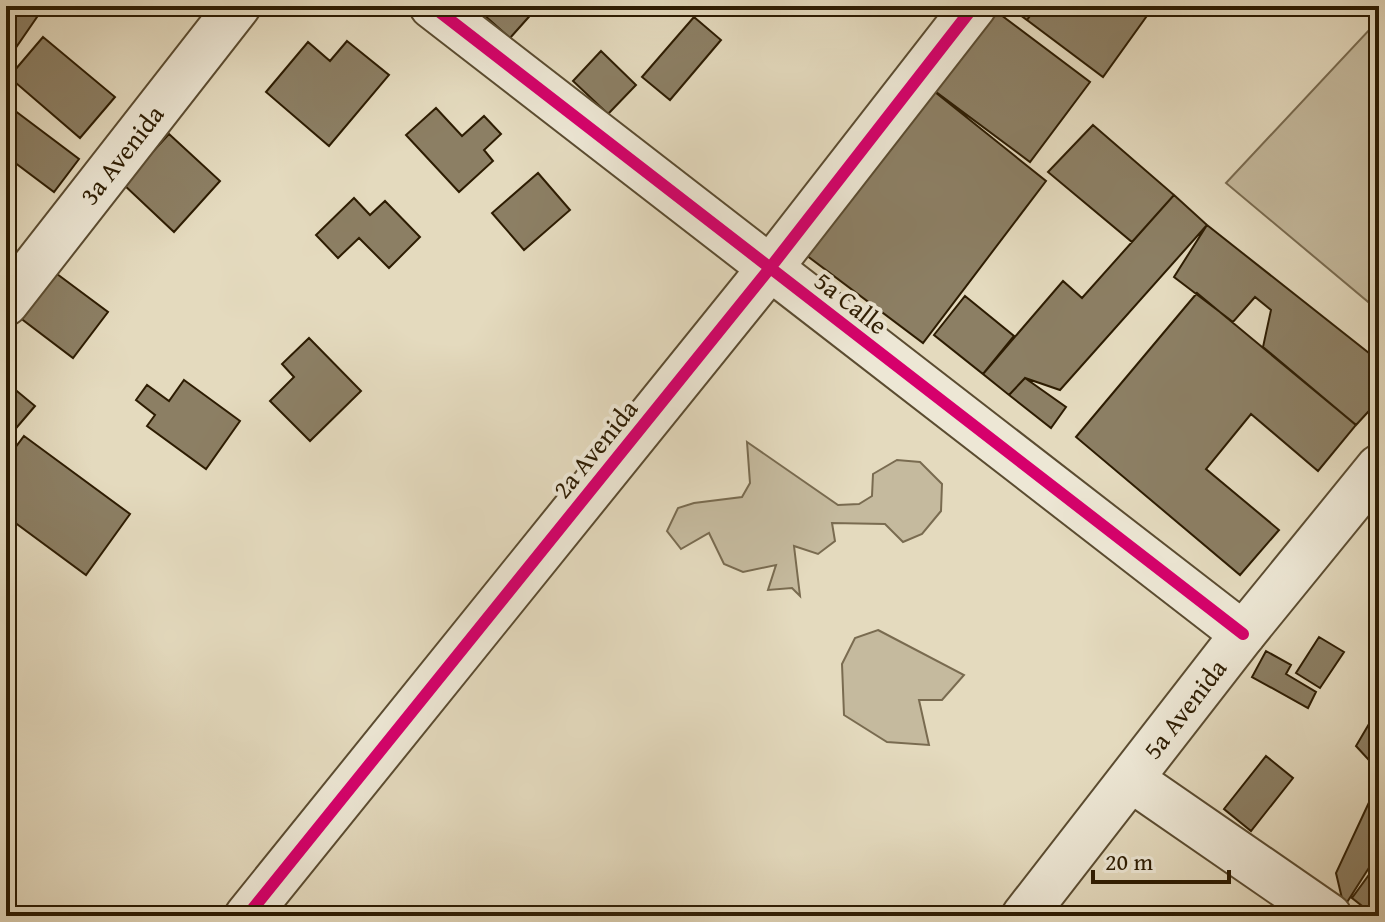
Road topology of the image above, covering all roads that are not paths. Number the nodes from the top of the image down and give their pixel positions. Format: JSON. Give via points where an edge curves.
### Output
{"nodes":[{"id":1,"x":238,"y":6,"type":"edge"},
{"id":2,"x":432,"y":6,"type":"edge"},
{"id":3,"x":974,"y":6,"type":"edge"},
{"id":4,"x":770,"y":268,"type":"junction"},
{"id":5,"x":6,"y":303,"type":"edge"},
{"id":6,"x":1379,"y":467,"type":"edge"},
{"id":7,"x":1243,"y":634,"type":"junction"},
{"id":8,"x":1132,"y":780,"type":"junction"},
{"id":9,"x":247,"y":916,"type":"edge"},
{"id":10,"x":1024,"y":916,"type":"edge"},
{"id":11,"x":1329,"y":916,"type":"edge"}],
"edges":[{"from":1,"to":5,"type":"street","name":"3a Avenida"},
{"from":2,"to":4,"type":"street","name":"5a Calle"},
{"from":3,"to":4,"type":"street","name":"2a Avenida"},
{"from":4,"to":7,"type":"street","name":"5a Calle"},
{"from":4,"to":9,"type":"street","name":"2a Avenida"},
{"from":6,"to":7,"type":"street","name":"5a Avenida"},
{"from":7,"to":8,"type":"street","name":"5a Avenida"},
{"from":8,"to":10,"type":"street","name":"5a Avenida"},
{"from":8,"to":11,"type":"street"}]}
